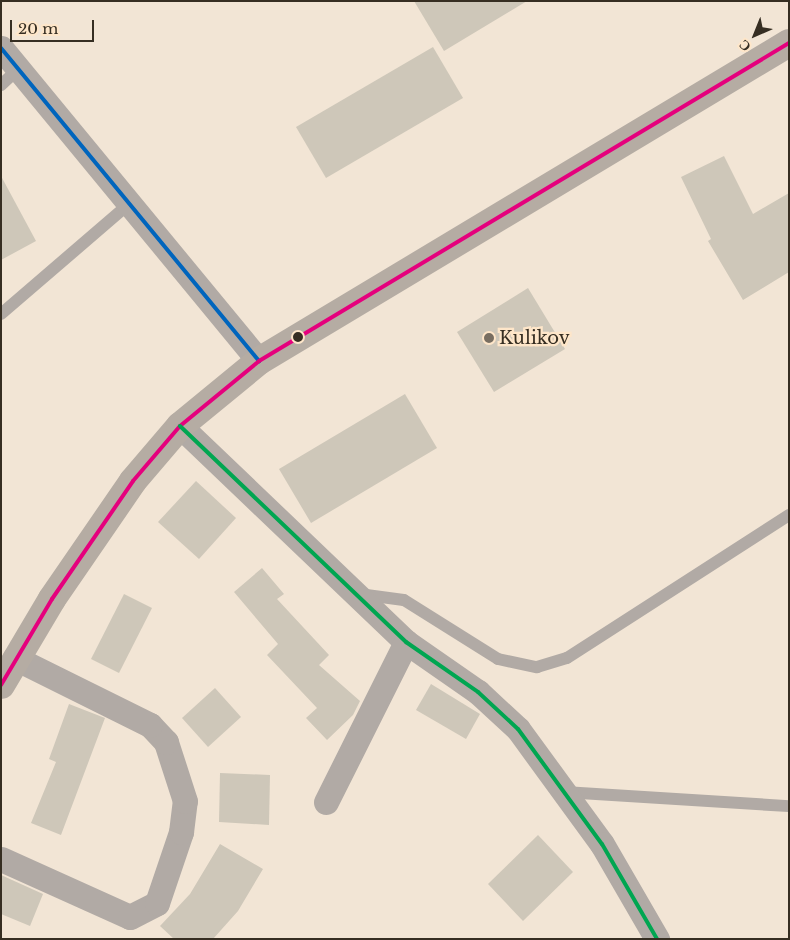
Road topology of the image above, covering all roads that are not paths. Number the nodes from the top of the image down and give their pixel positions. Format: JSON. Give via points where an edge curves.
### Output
{"nodes":[{"id":1,"x":789,"y":43,"type":"edge"},
{"id":2,"x":1,"y":48,"type":"edge"},
{"id":3,"x":10,"y":77,"type":"edge"},
{"id":4,"x":129,"y":204,"type":"junction"},
{"id":5,"x":1,"y":314,"type":"edge"},
{"id":6,"x":259,"y":361,"type":"junction"},
{"id":7,"x":180,"y":426,"type":"junction"},
{"id":8,"x":789,"y":515,"type":"edge"},
{"id":9,"x":354,"y":593,"type":"junction"},
{"id":10,"x":406,"y":642,"type":"junction"},
{"id":11,"x":15,"y":658,"type":"junction"},
{"id":12,"x":1,"y":684,"type":"edge"},
{"id":13,"x":564,"y":792,"type":"junction"},
{"id":14,"x":326,"y":802,"type":"dead end"},
{"id":15,"x":789,"y":806,"type":"edge"},
{"id":16,"x":1,"y":859,"type":"edge"},
{"id":17,"x":657,"y":939,"type":"edge"}],
"edges":[{"from":1,"to":6,"type":"main road"},
{"from":2,"to":3,"type":"street"},
{"from":3,"to":4,"type":"street"},
{"from":4,"to":5,"type":"lane"},
{"from":4,"to":6,"type":"street"},
{"from":6,"to":7,"type":"main road"},
{"from":7,"to":9,"type":"street"},
{"from":7,"to":11,"type":"main road","via":[[133,481]]},
{"from":8,"to":9,"type":"lane","via":[[566,658],[537,667],[498,659],[404,600]]},
{"from":9,"to":10,"type":"street"},
{"from":10,"to":13,"type":"street","via":[[478,692],[518,729]]},
{"from":10,"to":14,"type":"street"},
{"from":11,"to":12,"type":"main road"},
{"from":11,"to":16,"type":"street","via":[[150,725],[166,742],[185,801],[181,832],[156,903],[130,917]]},
{"from":13,"to":15,"type":"lane"},
{"from":13,"to":17,"type":"street","via":[[602,844]]}]}
